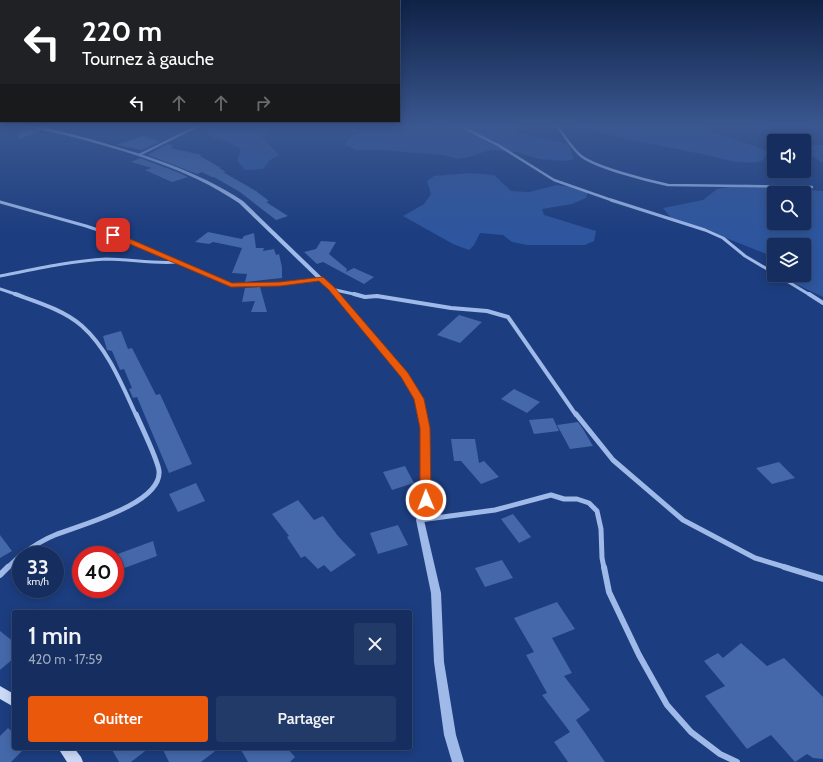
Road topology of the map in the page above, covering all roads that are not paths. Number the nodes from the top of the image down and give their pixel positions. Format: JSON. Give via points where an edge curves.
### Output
{"nodes":[{"id":1,"x":160,"y":162,"type":"edge"},
{"id":2,"x":524,"y":162,"type":"edge"},
{"id":3,"x":591,"y":162,"type":"edge"},
{"id":4,"x":812,"y":187,"type":"dead end"},
{"id":5,"x":0,"y":202,"type":"edge"},
{"id":6,"x":180,"y":262,"type":"junction"},
{"id":7,"x":767,"y":269,"type":"edge"},
{"id":8,"x":0,"y":276,"type":"edge"},
{"id":9,"x":320,"y":279,"type":"junction"},
{"id":10,"x":788,"y":282,"type":"edge"},
{"id":11,"x":0,"y":289,"type":"edge"},
{"id":12,"x":331,"y":289,"type":"junction"},
{"id":13,"x":823,"y":303,"type":"edge"},
{"id":14,"x":420,"y":520,"type":"junction"},
{"id":15,"x":34,"y":546,"type":"edge"},
{"id":16,"x":12,"y":564,"type":"edge"},
{"id":17,"x":0,"y":575,"type":"edge"},
{"id":18,"x":823,"y":579,"type":"edge"},
{"id":19,"x":0,"y":692,"type":"edge"},
{"id":20,"x":12,"y":700,"type":"edge"},
{"id":21,"x":67,"y":750,"type":"edge"},
{"id":22,"x":76,"y":762,"type":"edge"},
{"id":23,"x":458,"y":762,"type":"edge"},
{"id":24,"x":737,"y":762,"type":"edge"}],
"edges":[{"from":1,"to":9,"type":"street","via":[[229,193]]},
{"from":2,"to":7,"type":"street","via":[[565,185],[705,230],[723,238],[745,256]]},
{"from":3,"to":4,"type":"street","via":[[668,185]]},
{"from":5,"to":6,"type":"street","via":[[101,231]]},
{"from":6,"to":8,"type":"street","via":[[162,264],[120,259],[96,260]]},
{"from":6,"to":9,"type":"street","via":[[231,285],[280,284]]},
{"from":9,"to":12,"type":"street"},
{"from":10,"to":13,"type":"street"},
{"from":11,"to":15,"type":"street","via":[[58,313],[89,332],[118,378],[159,469],[158,480],[149,493],[131,505]]},
{"from":12,"to":14,"type":"street","via":[[404,375],[419,399],[425,428],[426,500]]},
{"from":12,"to":18,"type":"street","via":[[365,297],[377,296],[487,311],[508,317],[576,415],[613,460],[683,520],[755,558]]},
{"from":14,"to":23,"type":"street","via":[[436,593],[439,662],[450,735]]},
{"from":14,"to":24,"type":"street","via":[[495,510],[550,495],[589,503],[597,511],[609,592],[639,655],[668,705],[691,732],[720,754]]},
{"from":16,"to":17,"type":"street"},
{"from":19,"to":20,"type":"main road"},
{"from":21,"to":22,"type":"main road"}]}
